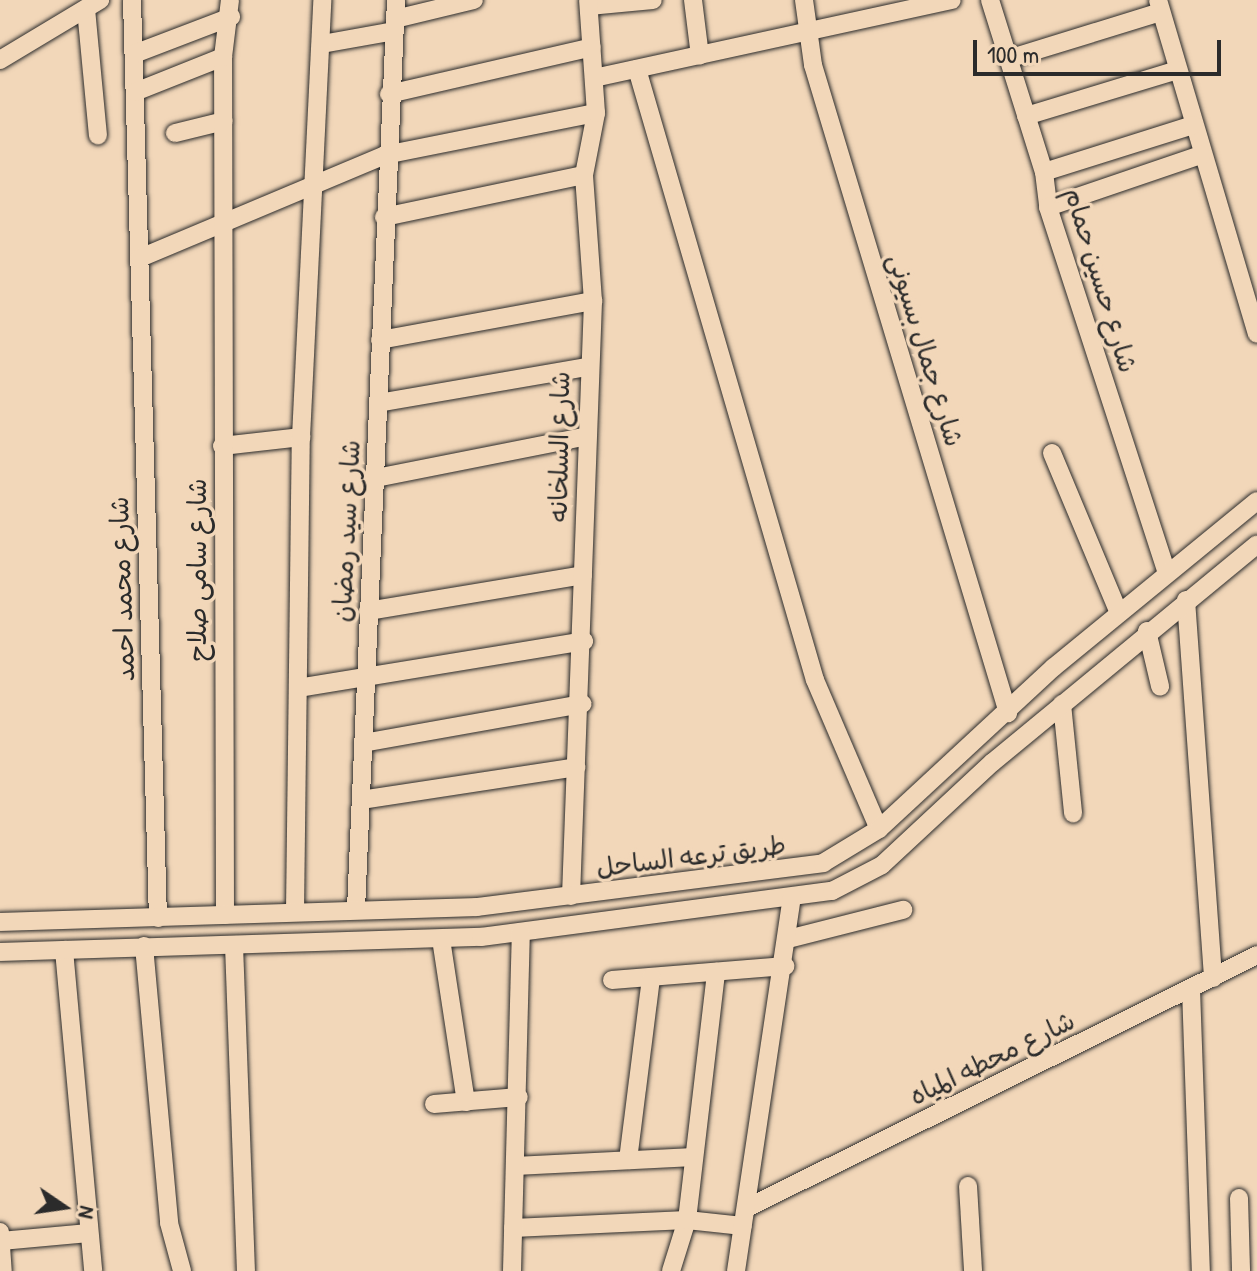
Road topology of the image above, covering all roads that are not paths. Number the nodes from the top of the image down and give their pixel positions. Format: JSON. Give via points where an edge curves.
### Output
{"nodes":[{"id":1,"x":132,"y":0,"type":"edge"},
{"id":2,"x":322,"y":0,"type":"edge"},
{"id":3,"x":396,"y":0,"type":"edge"},
{"id":4,"x":474,"y":0,"type":"edge"},
{"id":5,"x":653,"y":0,"type":"edge"},
{"id":6,"x":693,"y":0,"type":"edge"},
{"id":7,"x":804,"y":0,"type":"edge"},
{"id":8,"x":952,"y":0,"type":"edge"},
{"id":9,"x":990,"y":0,"type":"edge"},
{"id":10,"x":589,"y":3,"type":"edge"},
{"id":11,"x":93,"y":4,"type":"edge"},
{"id":12,"x":1160,"y":6,"type":"edge"},
{"id":13,"x":231,"y":8,"type":"edge"},
{"id":14,"x":394,"y":25,"type":"junction"},
{"id":15,"x":806,"y":33,"type":"junction"},
{"id":16,"x":322,"y":44,"type":"junction"},
{"id":17,"x":592,"y":47,"type":"junction"},
{"id":18,"x":134,"y":54,"type":"junction"},
{"id":19,"x":700,"y":56,"type":"junction"},
{"id":20,"x":223,"y":57,"type":"junction"},
{"id":21,"x":1008,"y":59,"type":"junction"},
{"id":22,"x":0,"y":60,"type":"edge"},
{"id":23,"x":637,"y":69,"type":"junction"},
{"id":24,"x":1177,"y":70,"type":"junction"},
{"id":25,"x":594,"y":78,"type":"junction"},
{"id":26,"x":135,"y":92,"type":"junction"},
{"id":27,"x":389,"y":94,"type":"junction"},
{"id":28,"x":596,"y":113,"type":"junction"},
{"id":29,"x":1026,"y":116,"type":"junction"},
{"id":30,"x":224,"y":121,"type":"junction"},
{"id":31,"x":1193,"y":125,"type":"junction"},
{"id":32,"x":175,"y":133,"type":"dead end"},
{"id":33,"x":98,"y":135,"type":"dead end"},
{"id":34,"x":385,"y":155,"type":"junction"},
{"id":35,"x":1201,"y":155,"type":"junction"},
{"id":36,"x":1044,"y":172,"type":"junction"},
{"id":37,"x":584,"y":175,"type":"junction"},
{"id":38,"x":318,"y":179,"type":"junction"},
{"id":39,"x":1048,"y":207,"type":"junction"},
{"id":40,"x":384,"y":217,"type":"junction"},
{"id":41,"x":225,"y":224,"type":"junction"},
{"id":42,"x":140,"y":258,"type":"junction"},
{"id":43,"x":593,"y":301,"type":"junction"},
{"id":44,"x":1257,"y":334,"type":"edge"},
{"id":45,"x":380,"y":340,"type":"junction"},
{"id":46,"x":586,"y":367,"type":"junction"},
{"id":47,"x":378,"y":403,"type":"junction"},
{"id":48,"x":301,"y":437,"type":"junction"},
{"id":49,"x":583,"y":437,"type":"junction"},
{"id":50,"x":222,"y":446,"type":"junction"},
{"id":51,"x":1052,"y":453,"type":"dead end"},
{"id":52,"x":376,"y":478,"type":"junction"},
{"id":53,"x":1257,"y":501,"type":"edge"},
{"id":54,"x":1257,"y":544,"type":"edge"},
{"id":55,"x":1167,"y":573,"type":"junction"},
{"id":56,"x":583,"y":575,"type":"junction"},
{"id":57,"x":1186,"y":600,"type":"junction"},
{"id":58,"x":368,"y":611,"type":"junction"},
{"id":59,"x":1119,"y":613,"type":"junction"},
{"id":60,"x":1147,"y":631,"type":"junction"},
{"id":61,"x":584,"y":641,"type":"junction"},
{"id":62,"x":366,"y":680,"type":"junction"},
{"id":63,"x":1160,"y":686,"type":"dead end"},
{"id":64,"x":298,"y":688,"type":"junction"},
{"id":65,"x":583,"y":704,"type":"junction"},
{"id":66,"x":1062,"y":704,"type":"junction"},
{"id":67,"x":1008,"y":713,"type":"junction"},
{"id":68,"x":363,"y":743,"type":"junction"},
{"id":69,"x":576,"y":767,"type":"junction"},
{"id":70,"x":361,"y":800,"type":"junction"},
{"id":71,"x":1073,"y":813,"type":"dead end"},
{"id":72,"x":879,"y":829,"type":"junction"},
{"id":73,"x":571,"y":896,"type":"junction"},
{"id":74,"x":792,"y":897,"type":"junction"},
{"id":75,"x":356,"y":909,"type":"junction"},
{"id":76,"x":903,"y":910,"type":"dead end"},
{"id":77,"x":295,"y":912,"type":"junction"},
{"id":78,"x":225,"y":915,"type":"junction"},
{"id":79,"x":158,"y":918,"type":"junction"},
{"id":80,"x":0,"y":922,"type":"edge"},
{"id":81,"x":521,"y":932,"type":"junction"},
{"id":82,"x":441,"y":939,"type":"junction"},
{"id":83,"x":788,"y":939,"type":"junction"},
{"id":84,"x":234,"y":945,"type":"junction"},
{"id":85,"x":144,"y":946,"type":"junction"},
{"id":86,"x":64,"y":950,"type":"junction"},
{"id":87,"x":0,"y":952,"type":"edge"},
{"id":88,"x":1257,"y":955,"type":"edge"},
{"id":89,"x":785,"y":966,"type":"junction"},
{"id":90,"x":716,"y":972,"type":"junction"},
{"id":91,"x":651,"y":977,"type":"junction"},
{"id":92,"x":1213,"y":978,"type":"junction"},
{"id":93,"x":612,"y":980,"type":"dead end"},
{"id":94,"x":1191,"y":989,"type":"junction"},
{"id":95,"x":519,"y":1097,"type":"junction"},
{"id":96,"x":466,"y":1102,"type":"junction"},
{"id":97,"x":434,"y":1104,"type":"dead end"},
{"id":98,"x":694,"y":1157,"type":"junction"},
{"id":99,"x":628,"y":1160,"type":"junction"},
{"id":100,"x":515,"y":1166,"type":"junction"},
{"id":101,"x":968,"y":1186,"type":"dead end"},
{"id":102,"x":1239,"y":1198,"type":"dead end"},
{"id":103,"x":749,"y":1207,"type":"junction"},
{"id":104,"x":687,"y":1220,"type":"junction"},
{"id":105,"x":743,"y":1226,"type":"junction"},
{"id":106,"x":513,"y":1228,"type":"junction"},
{"id":107,"x":0,"y":1229,"type":"edge"},
{"id":108,"x":89,"y":1233,"type":"junction"},
{"id":109,"x":1,"y":1241,"type":"edge"},
{"id":110,"x":3,"y":1271,"type":"edge"},
{"id":111,"x":93,"y":1271,"type":"edge"},
{"id":112,"x":182,"y":1271,"type":"edge"},
{"id":113,"x":246,"y":1271,"type":"edge"},
{"id":114,"x":512,"y":1271,"type":"edge"},
{"id":115,"x":671,"y":1271,"type":"edge"},
{"id":116,"x":736,"y":1271,"type":"edge"},
{"id":117,"x":973,"y":1271,"type":"edge"},
{"id":118,"x":1201,"y":1271,"type":"edge"},
{"id":119,"x":1241,"y":1271,"type":"edge"}],
"edges":[{"from":1,"to":18,"type":"street","name":"شارع محمد احمد"},
{"from":2,"to":16,"type":"street"},
{"from":3,"to":14,"type":"street","name":"شارع سيد رمضان"},
{"from":4,"to":14,"type":"street"},
{"from":5,"to":10,"type":"street"},
{"from":6,"to":19,"type":"street"},
{"from":7,"to":15,"type":"street","name":"شارع جمال بسيونى"},
{"from":8,"to":15,"type":"street"},
{"from":9,"to":21,"type":"street","name":"شارع حسين حمام"},
{"from":10,"to":17,"type":"street","name":"شارع السلخانه"},
{"from":11,"to":22,"type":"street"},
{"from":11,"to":33,"type":"street"},
{"from":12,"to":21,"type":"street"},
{"from":12,"to":24,"type":"street"},
{"from":13,"to":18,"type":"street"},
{"from":13,"to":20,"type":"street","name":"شارع سامى صلاح"},
{"from":14,"to":16,"type":"street"},
{"from":14,"to":27,"type":"street","name":"شارع سيد رمضان"},
{"from":15,"to":19,"type":"street"},
{"from":15,"to":67,"type":"street","name":"شارع جمال بسيونى"},
{"from":16,"to":38,"type":"street"},
{"from":17,"to":25,"type":"street","name":"شارع السلخانه"},
{"from":17,"to":27,"type":"street"},
{"from":18,"to":26,"type":"street","name":"شارع محمد احمد"},
{"from":19,"to":23,"type":"street"},
{"from":20,"to":26,"type":"street"},
{"from":20,"to":30,"type":"street","name":"شارع سامى صلاح"},
{"from":21,"to":29,"type":"street","name":"شارع حسين حمام"},
{"from":23,"to":25,"type":"street"},
{"from":23,"to":72,"type":"street","via":[[815,680]]},
{"from":24,"to":29,"type":"street"},
{"from":24,"to":31,"type":"street"},
{"from":25,"to":28,"type":"street","name":"شارع السلخانه"},
{"from":26,"to":42,"type":"street","name":"شارع محمد احمد"},
{"from":27,"to":34,"type":"street","name":"شارع سيد رمضان"},
{"from":28,"to":34,"type":"street"},
{"from":28,"to":37,"type":"street","name":"شارع السلخانه"},
{"from":29,"to":36,"type":"street","name":"شارع حسين حمام"},
{"from":30,"to":32,"type":"street"},
{"from":30,"to":41,"type":"street","name":"شارع سامى صلاح"},
{"from":31,"to":35,"type":"street"},
{"from":31,"to":36,"type":"street"},
{"from":34,"to":38,"type":"street"},
{"from":34,"to":40,"type":"street","name":"شارع سيد رمضان"},
{"from":35,"to":39,"type":"street"},
{"from":35,"to":44,"type":"street"},
{"from":36,"to":39,"type":"street","name":"شارع حسين حمام"},
{"from":37,"to":40,"type":"street"},
{"from":37,"to":43,"type":"street","name":"شارع السلخانه"},
{"from":38,"to":41,"type":"street"},
{"from":38,"to":48,"type":"street"},
{"from":39,"to":55,"type":"street","name":"شارع حسين حمام"},
{"from":40,"to":45,"type":"street","name":"شارع سيد رمضان"},
{"from":41,"to":42,"type":"street"},
{"from":41,"to":50,"type":"street","name":"شارع سامى صلاح"},
{"from":42,"to":79,"type":"street","name":"شارع محمد احمد"},
{"from":43,"to":45,"type":"street"},
{"from":43,"to":46,"type":"street","name":"شارع السلخانه"},
{"from":45,"to":47,"type":"street","name":"شارع سيد رمضان"},
{"from":46,"to":47,"type":"street"},
{"from":46,"to":49,"type":"street","name":"شارع السلخانه"},
{"from":47,"to":52,"type":"street","name":"شارع سيد رمضان"},
{"from":48,"to":50,"type":"street"},
{"from":48,"to":64,"type":"street"},
{"from":49,"to":52,"type":"street"},
{"from":49,"to":56,"type":"street","name":"شارع السلخانه"},
{"from":50,"to":78,"type":"street","name":"شارع سامى صلاح"},
{"from":51,"to":59,"type":"street"},
{"from":52,"to":58,"type":"street","name":"شارع سيد رمضان"},
{"from":53,"to":55,"type":"street","name":"طريق ترعه الساحل"},
{"from":54,"to":57,"type":"street","name":"طريق ترعه الساحل"},
{"from":55,"to":59,"type":"street","name":"طريق ترعه الساحل"},
{"from":56,"to":58,"type":"street"},
{"from":56,"to":61,"type":"street","name":"شارع السلخانه"},
{"from":57,"to":60,"type":"street","name":"طريق ترعه الساحل"},
{"from":57,"to":92,"type":"street"},
{"from":58,"to":62,"type":"street","name":"شارع سيد رمضان"},
{"from":59,"to":67,"type":"street","name":"طريق ترعه الساحل"},
{"from":60,"to":63,"type":"street"},
{"from":60,"to":66,"type":"street","name":"طريق ترعه الساحل"},
{"from":61,"to":62,"type":"street"},
{"from":61,"to":65,"type":"street","name":"شارع السلخانه"},
{"from":62,"to":64,"type":"street"},
{"from":62,"to":68,"type":"street","name":"شارع سيد رمضان"},
{"from":64,"to":77,"type":"street"},
{"from":65,"to":68,"type":"street"},
{"from":65,"to":69,"type":"street","name":"شارع السلخانه"},
{"from":66,"to":71,"type":"street"},
{"from":66,"to":74,"type":"street","name":"طريق ترعه الساحل","via":[[882,865],[832,891]]},
{"from":67,"to":72,"type":"street","name":"طريق ترعه الساحل"},
{"from":68,"to":70,"type":"street","name":"شارع سيد رمضان"},
{"from":69,"to":70,"type":"street"},
{"from":69,"to":73,"type":"street","name":"شارع السلخانه"},
{"from":70,"to":75,"type":"street","name":"شارع سيد رمضان"},
{"from":72,"to":73,"type":"street","name":"طريق ترعه الساحل","via":[[799,869]]},
{"from":73,"to":75,"type":"street","name":"طريق ترعه الساحل"},
{"from":74,"to":81,"type":"street","name":"طريق ترعه الساحل"},
{"from":74,"to":83,"type":"street"},
{"from":75,"to":77,"type":"street","name":"طريق ترعه الساحل"},
{"from":76,"to":83,"type":"street"},
{"from":77,"to":78,"type":"street","name":"طريق ترعه الساحل"},
{"from":78,"to":79,"type":"street","name":"طريق ترعه الساحل"},
{"from":79,"to":80,"type":"street","name":"طريق ترعه الساحل"},
{"from":81,"to":82,"type":"street","name":"طريق ترعه الساحل"},
{"from":81,"to":95,"type":"street"},
{"from":82,"to":84,"type":"street","name":"طريق ترعه الساحل"},
{"from":82,"to":96,"type":"street"},
{"from":83,"to":89,"type":"street"},
{"from":84,"to":85,"type":"street","name":"طريق ترعه الساحل"},
{"from":84,"to":113,"type":"street"},
{"from":85,"to":86,"type":"street","name":"طريق ترعه الساحل"},
{"from":85,"to":112,"type":"street","via":[[169,1223]]},
{"from":86,"to":87,"type":"street","name":"طريق ترعه الساحل"},
{"from":86,"to":108,"type":"street"},
{"from":88,"to":92,"type":"street","name":"شارع محطه المياه"},
{"from":89,"to":90,"type":"street"},
{"from":89,"to":103,"type":"street"},
{"from":90,"to":91,"type":"street"},
{"from":90,"to":98,"type":"street"},
{"from":91,"to":93,"type":"street"},
{"from":91,"to":99,"type":"street"},
{"from":92,"to":94,"type":"street","name":"شارع محطه المياه"},
{"from":94,"to":103,"type":"street","name":"شارع محطه المياه"},
{"from":94,"to":118,"type":"street"},
{"from":95,"to":96,"type":"street"},
{"from":95,"to":100,"type":"street"},
{"from":96,"to":97,"type":"street"},
{"from":98,"to":99,"type":"street"},
{"from":98,"to":104,"type":"street"},
{"from":99,"to":100,"type":"street"},
{"from":100,"to":106,"type":"street"},
{"from":101,"to":117,"type":"street"},
{"from":102,"to":119,"type":"street"},
{"from":103,"to":105,"type":"street"},
{"from":104,"to":105,"type":"street"},
{"from":104,"to":106,"type":"street"},
{"from":104,"to":115,"type":"street"},
{"from":105,"to":116,"type":"street"},
{"from":106,"to":114,"type":"street"},
{"from":107,"to":109,"type":"street"},
{"from":108,"to":109,"type":"street"},
{"from":108,"to":111,"type":"street"},
{"from":109,"to":110,"type":"street"}]}
